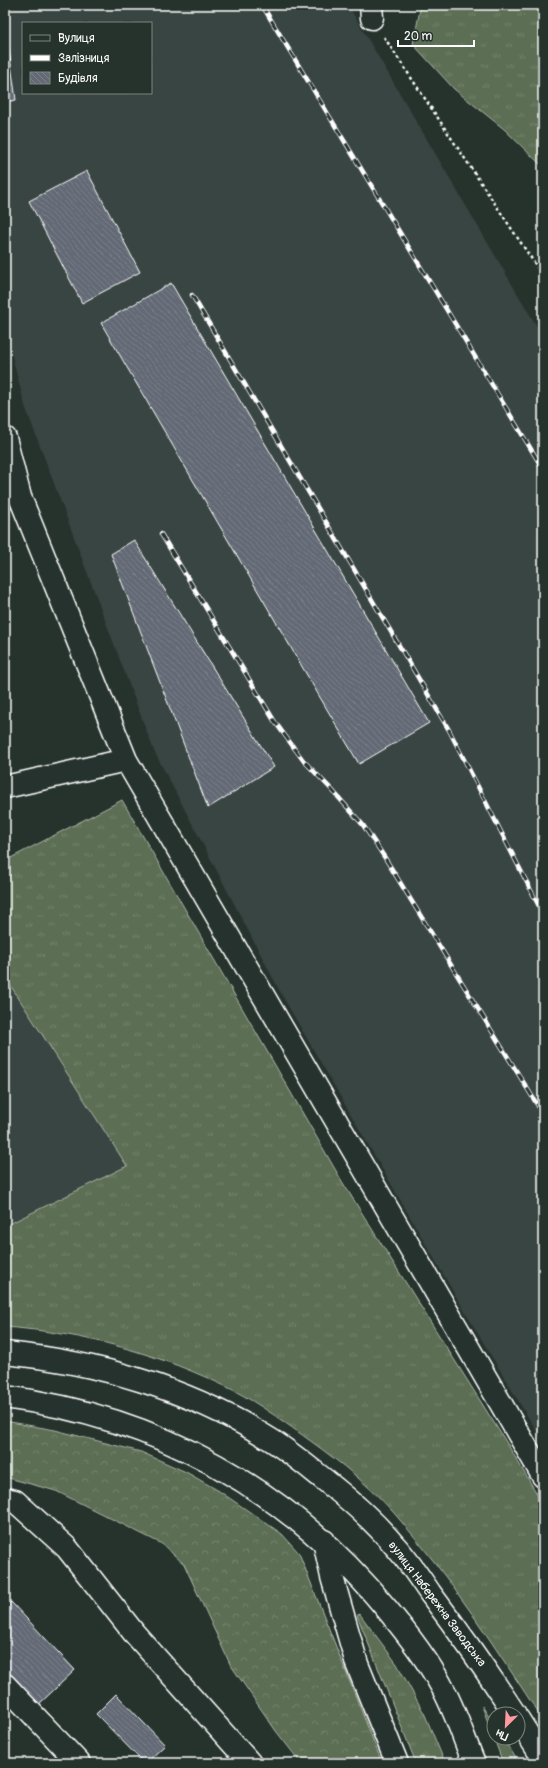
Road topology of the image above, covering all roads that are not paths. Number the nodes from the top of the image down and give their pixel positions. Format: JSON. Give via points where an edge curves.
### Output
{"nodes":[{"id":1,"x":5,"y":438,"type":"edge"},
{"id":2,"x":126,"y":760,"type":"junction"},
{"id":3,"x":5,"y":787,"type":"edge"},
{"id":4,"x":5,"y":1353,"type":"edge"},
{"id":5,"x":5,"y":1397,"type":"edge"},
{"id":6,"x":543,"y":1476,"type":"edge"},
{"id":7,"x":5,"y":1499,"type":"edge"},
{"id":8,"x":324,"y":1541,"type":"junction"},
{"id":9,"x":5,"y":1685,"type":"edge"},
{"id":10,"x":510,"y":1706,"type":"edge"},
{"id":11,"x":526,"y":1731,"type":"edge"},
{"id":12,"x":543,"y":1758,"type":"edge"},
{"id":13,"x":79,"y":1763,"type":"edge"},
{"id":14,"x":250,"y":1763,"type":"edge"},
{"id":15,"x":397,"y":1763,"type":"edge"},
{"id":16,"x":474,"y":1763,"type":"edge"}],
"edges":[{"from":1,"to":2,"type":"main road","via":[[20,497]]},
{"from":2,"to":3,"type":"main road"},
{"from":2,"to":6,"type":"main road"},
{"from":4,"to":10,"type":"main road","name":"вулиця Набережна Заводська","via":[[42,1356],[99,1368],[166,1388],[228,1416],[280,1446],[351,1500],[395,1546],[478,1658]]},
{"from":5,"to":8,"type":"main road","via":[[90,1414],[155,1436],[239,1478],[278,1504]]},
{"from":7,"to":14,"type":"main road","via":[[14,1501],[67,1548],[134,1633]]},
{"from":8,"to":15,"type":"main road","via":[[357,1664]]},
{"from":8,"to":16,"type":"main road","via":[[365,1583],[406,1632],[441,1685]]},
{"from":9,"to":13,"type":"main road"},
{"from":11,"to":12,"type":"main road"}]}
